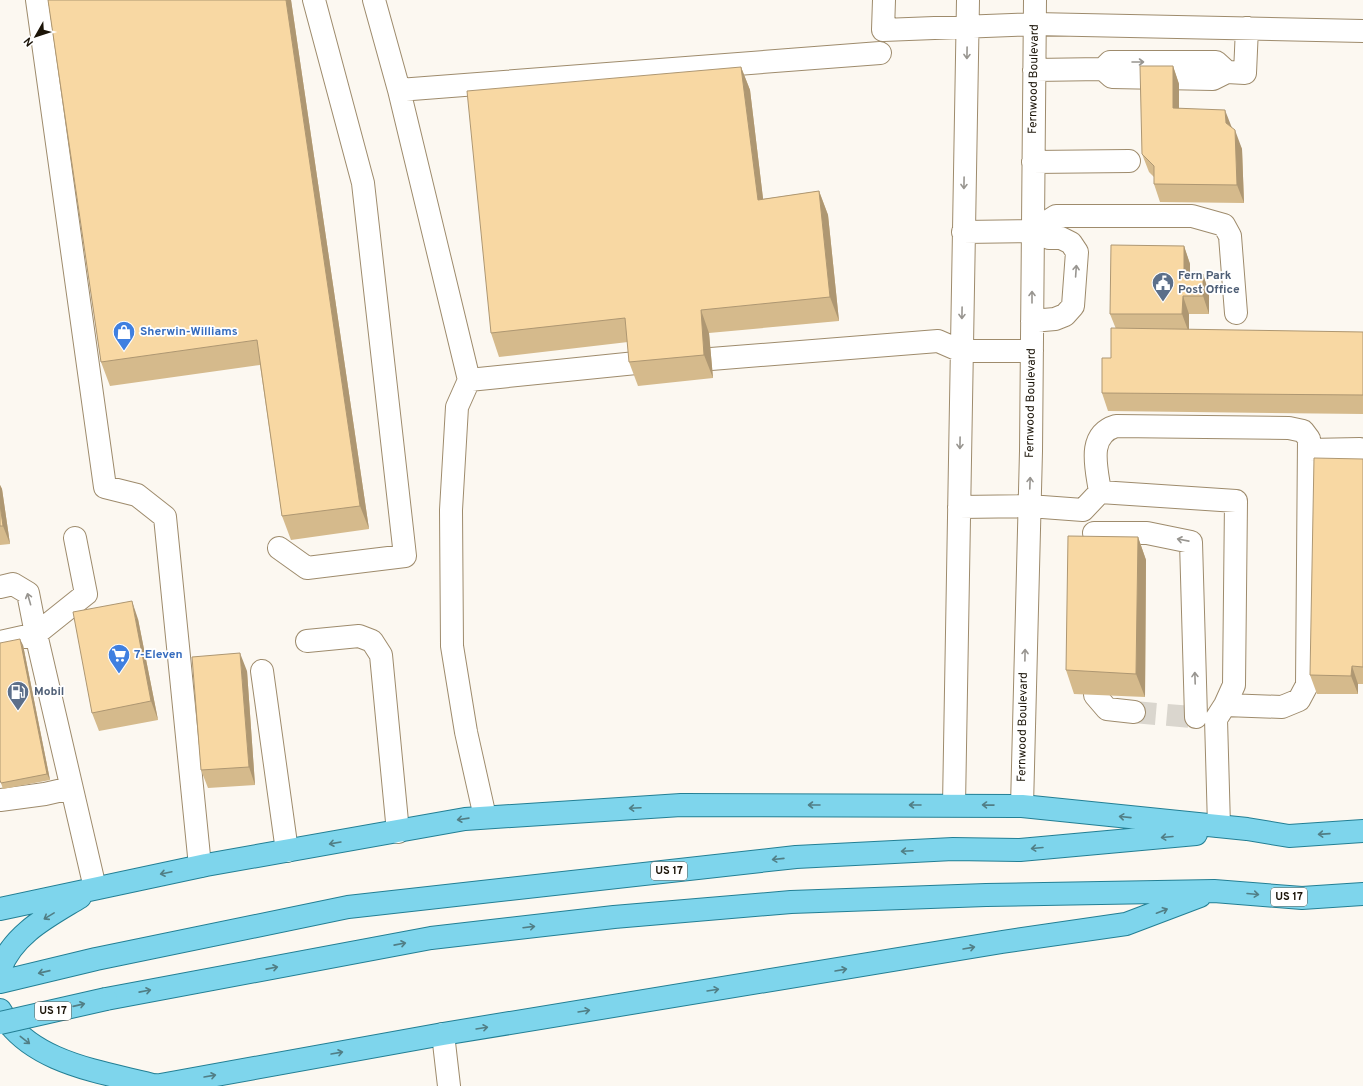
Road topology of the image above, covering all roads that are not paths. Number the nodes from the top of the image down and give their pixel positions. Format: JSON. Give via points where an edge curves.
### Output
{"nodes":[{"id":1,"x":37,"y":0,"type":"edge"},
{"id":2,"x":314,"y":0,"type":"edge"},
{"id":3,"x":374,"y":0,"type":"edge"},
{"id":4,"x":884,"y":0,"type":"edge"},
{"id":5,"x":968,"y":0,"type":"edge"},
{"id":6,"x":1035,"y":0,"type":"edge"},
{"id":7,"x":1035,"y":24,"type":"junction"},
{"id":8,"x":967,"y":28,"type":"junction"},
{"id":9,"x":1247,"y":28,"type":"junction"},
{"id":10,"x":883,"y":30,"type":"junction"},
{"id":11,"x":1363,"y":31,"type":"edge"},
{"id":12,"x":1034,"y":70,"type":"junction"},
{"id":13,"x":399,"y":90,"type":"junction"},
{"id":14,"x":1128,"y":161,"type":"dead end"},
{"id":15,"x":1033,"y":162,"type":"junction"},
{"id":16,"x":1033,"y":231,"type":"junction"},
{"id":17,"x":963,"y":232,"type":"junction"},
{"id":18,"x":1236,"y":313,"type":"dead end"},
{"id":19,"x":1032,"y":321,"type":"junction"},
{"id":20,"x":961,"y":351,"type":"junction"},
{"id":21,"x":1032,"y":351,"type":"junction"},
{"id":22,"x":711,"y":359,"type":"dead end"},
{"id":23,"x":636,"y":364,"type":"edge"},
{"id":24,"x":469,"y":380,"type":"junction"},
{"id":25,"x":1360,"y":449,"type":"dead end"},
{"id":26,"x":1310,"y":450,"type":"junction"},
{"id":27,"x":1100,"y":492,"type":"junction"},
{"id":28,"x":1029,"y":506,"type":"junction"},
{"id":29,"x":959,"y":507,"type":"junction"},
{"id":30,"x":1083,"y":510,"type":"junction"},
{"id":31,"x":75,"y":538,"type":"dead end"},
{"id":32,"x":279,"y":548,"type":"dead end"},
{"id":33,"x":0,"y":588,"type":"edge"},
{"id":34,"x":36,"y":634,"type":"junction"},
{"id":35,"x":307,"y":641,"type":"dead end"},
{"id":36,"x":0,"y":642,"type":"edge"},
{"id":37,"x":262,"y":671,"type":"dead end"},
{"id":38,"x":1096,"y":695,"type":"edge"},
{"id":39,"x":1134,"y":712,"type":"tunnel mouth"},
{"id":40,"x":1207,"y":714,"type":"junction"},
{"id":41,"x":71,"y":788,"type":"junction"},
{"id":42,"x":0,"y":800,"type":"edge"},
{"id":43,"x":954,"y":805,"type":"junction"},
{"id":44,"x":1022,"y":806,"type":"junction"},
{"id":45,"x":485,"y":818,"type":"junction"},
{"id":46,"x":1219,"y":826,"type":"junction"},
{"id":47,"x":1247,"y":829,"type":"junction"},
{"id":48,"x":1363,"y":831,"type":"edge"},
{"id":49,"x":398,"y":832,"type":"junction"},
{"id":50,"x":287,"y":851,"type":"junction"},
{"id":51,"x":200,"y":866,"type":"junction"},
{"id":52,"x":95,"y":888,"type":"junction"},
{"id":53,"x":1214,"y":891,"type":"junction"},
{"id":54,"x":1363,"y":894,"type":"edge"},
{"id":55,"x":0,"y":909,"type":"edge"},
{"id":56,"x":0,"y":969,"type":"edge"},
{"id":57,"x":0,"y":982,"type":"edge"},
{"id":58,"x":0,"y":1010,"type":"edge"},
{"id":59,"x":0,"y":1023,"type":"edge"},
{"id":60,"x":443,"y":1034,"type":"junction"},
{"id":61,"x":156,"y":1086,"type":"edge"},
{"id":62,"x":450,"y":1086,"type":"edge"}],
"edges":[{"from":1,"to":51,"type":"street","via":[[105,487],[137,495],[165,517]]},
{"from":2,"to":32,"type":"street","via":[[363,183],[405,556],[307,568]]},
{"from":3,"to":13,"type":"street"},
{"from":4,"to":10,"type":"street"},
{"from":5,"to":8,"type":"street"},
{"from":6,"to":7,"type":"street","name":"Fernwood Boulevard"},
{"from":7,"to":8,"type":"street"},
{"from":7,"to":9,"type":"street"},
{"from":7,"to":12,"type":"street","name":"Fernwood Boulevard"},
{"from":8,"to":10,"type":"street"},
{"from":8,"to":17,"type":"street","one_way":true},
{"from":9,"to":11,"type":"street"},
{"from":9,"to":12,"type":"street","via":[[1245,73],[1227,72],[1213,79],[1112,77],[1102,69]]},
{"from":10,"to":13,"type":"street","via":[[880,60]]},
{"from":12,"to":15,"type":"street","name":"Fernwood Boulevard"},
{"from":13,"to":24,"type":"street"},
{"from":14,"to":15,"type":"street"},
{"from":15,"to":16,"type":"street","name":"Fernwood Boulevard"},
{"from":16,"to":17,"type":"street"},
{"from":16,"to":18,"type":"street","via":[[1056,216],[1192,216],[1224,225],[1230,236]]},
{"from":19,"to":16,"type":"street","name":"Fernwood Boulevard","one_way":true},
{"from":19,"to":16,"type":"street","one_way":true,"via":[[1055,319],[1065,315],[1073,306],[1077,252],[1071,243],[1061,238],[1049,238]]},
{"from":17,"to":20,"type":"street","one_way":true},
{"from":19,"to":21,"type":"street","name":"Fernwood Boulevard"},
{"from":20,"to":21,"type":"street"},
{"from":20,"to":22,"type":"street","via":[[938,341]]},
{"from":20,"to":29,"type":"street","one_way":true},
{"from":28,"to":21,"type":"street","name":"Fernwood Boulevard","one_way":true},
{"from":23,"to":24,"type":"street"},
{"from":24,"to":45,"type":"street","via":[[457,407],[450,510],[452,646],[466,732]]},
{"from":25,"to":26,"type":"street"},
{"from":26,"to":27,"type":"street","via":[[1309,439],[1303,431],[1289,428],[1116,426],[1106,429],[1098,438],[1095,452]]},
{"from":26,"to":40,"type":"street","via":[[1307,685],[1299,700],[1282,707]]},
{"from":27,"to":30,"type":"street"},
{"from":27,"to":40,"type":"street","via":[[1236,501],[1234,685]]},
{"from":28,"to":29,"type":"street"},
{"from":28,"to":30,"type":"street"},
{"from":44,"to":28,"type":"street","name":"Fernwood Boulevard","one_way":true},
{"from":29,"to":43,"type":"street"},
{"from":40,"to":30,"type":"street","one_way":true,"via":[[1191,542],[1146,533],[1095,543]]},
{"from":31,"to":34,"type":"street","via":[[86,594]]},
{"from":34,"to":33,"type":"street","one_way":true,"via":[[28,593],[14,584]]},
{"from":34,"to":36,"type":"street"},
{"from":34,"to":41,"type":"street"},
{"from":35,"to":49,"type":"street","via":[[359,636],[372,641],[381,655]]},
{"from":37,"to":50,"type":"street"},
{"from":38,"to":39,"type":"street","via":[[1107,710]]},
{"from":40,"to":46,"type":"street"},
{"from":41,"to":42,"type":"street"},
{"from":41,"to":52,"type":"street"},
{"from":44,"to":43,"type":"main road","one_way":true},
{"from":43,"to":45,"type":"main road","one_way":true,"via":[[681,805]]},
{"from":46,"to":44,"type":"main road","one_way":true},
{"from":45,"to":49,"type":"main road","one_way":true,"via":[[465,819]]},
{"from":46,"to":47,"type":"main road"},
{"from":48,"to":47,"type":"main road","number":"US 17","one_way":true,"via":[[1289,836]]},
{"from":47,"to":57,"type":"main road","number":"US 17","one_way":true,"via":[[1020,850],[953,849],[796,857],[348,907],[96,959]]},
{"from":49,"to":50,"type":"main road","one_way":true},
{"from":50,"to":51,"type":"main road"},
{"from":51,"to":52,"type":"main road","one_way":true},
{"from":52,"to":55,"type":"main road"},
{"from":52,"to":56,"type":"main road","one_way":true,"via":[[35,924],[15,944]]},
{"from":53,"to":54,"type":"main road","number":"US 17","one_way":true,"via":[[1302,898]]},
{"from":59,"to":53,"type":"main road","number":"US 17","one_way":true,"bridge":true,"via":[[106,999],[431,938],[614,917],[791,902]]},
{"from":60,"to":53,"type":"main road","one_way":true,"via":[[1126,924]]},
{"from":58,"to":61,"type":"main road","one_way":true,"via":[[18,1034],[35,1047],[63,1061]]},
{"from":61,"to":60,"type":"main road","one_way":true},
{"from":60,"to":62,"type":"street"}]}
